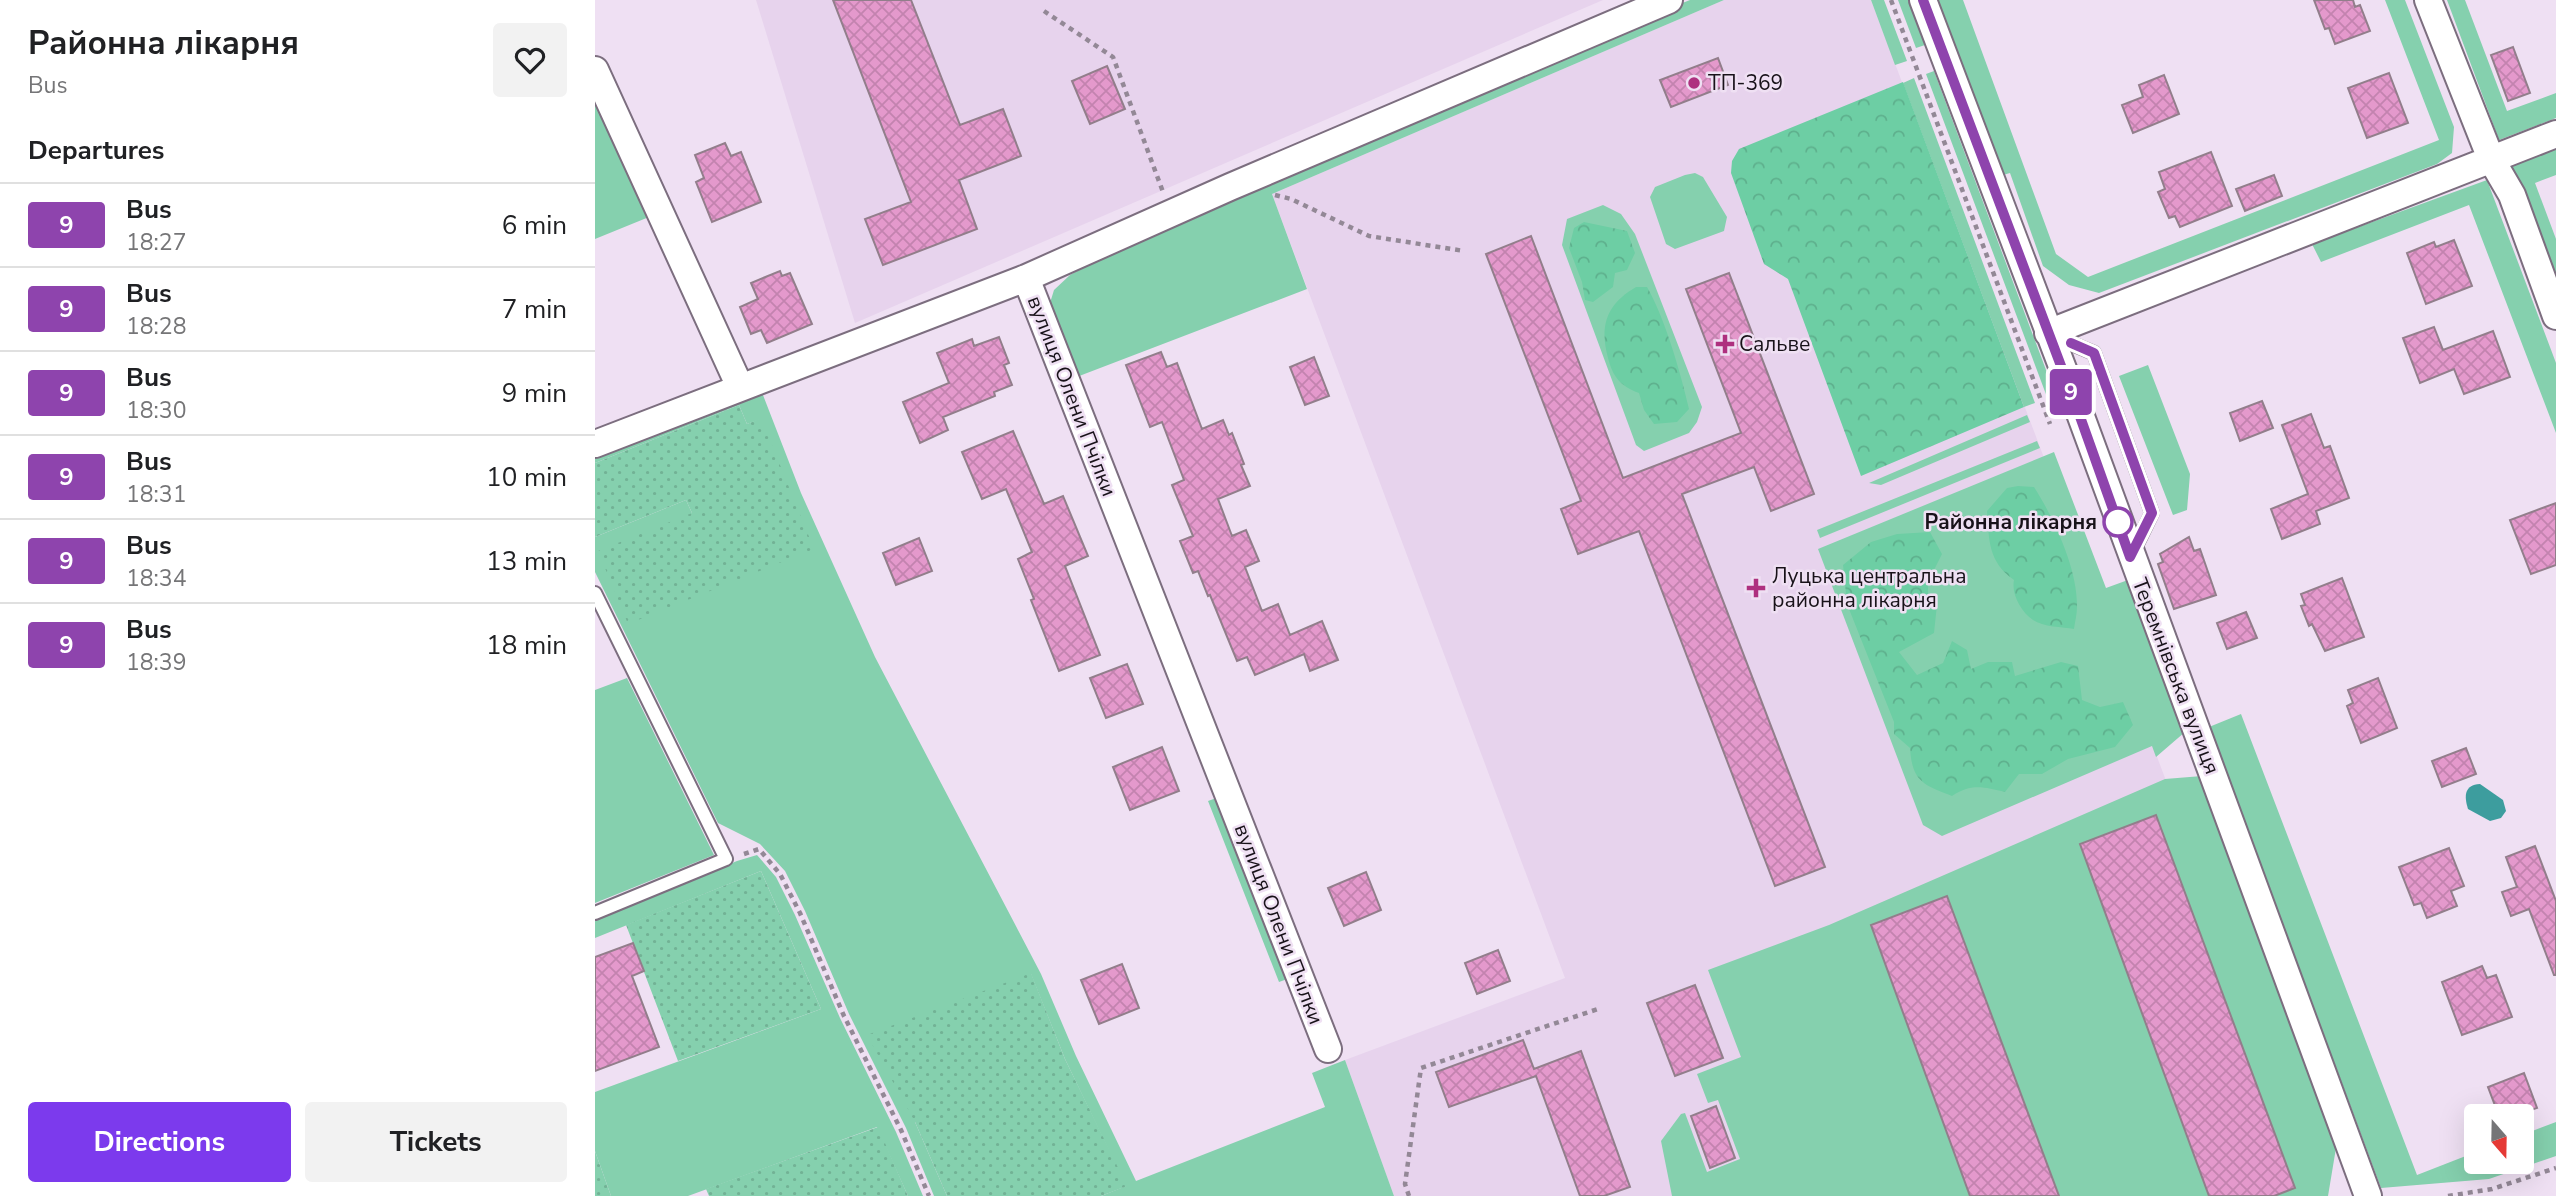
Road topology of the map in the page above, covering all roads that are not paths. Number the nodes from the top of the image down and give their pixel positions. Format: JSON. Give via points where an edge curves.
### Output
{"nodes":[{"id":1,"x":1669,"y":0,"type":"edge"},
{"id":2,"x":1923,"y":0,"type":"edge"},
{"id":3,"x":2428,"y":0,"type":"edge"},
{"id":4,"x":595,"y":70,"type":"edge"},
{"id":5,"x":2556,"y":134,"type":"edge"},
{"id":6,"x":2491,"y":159,"type":"junction"},
{"id":7,"x":1026,"y":278,"type":"junction"},
{"id":8,"x":2556,"y":316,"type":"edge"},
{"id":9,"x":2048,"y":333,"type":"junction"},
{"id":10,"x":740,"y":387,"type":"junction"},
{"id":11,"x":595,"y":444,"type":"edge"},
{"id":12,"x":2130,"y":557,"type":"junction"},
{"id":13,"x":595,"y":593,"type":"edge"},
{"id":14,"x":595,"y":913,"type":"edge"},
{"id":15,"x":1328,"y":1049,"type":"dead end"},
{"id":16,"x":2368,"y":1196,"type":"edge"}],
"edges":[{"from":1,"to":7,"type":"street","name":"вулиця Олени Пчілки"},
{"from":2,"to":9,"type":"street","name":"Теремнівська вулиця"},
{"from":3,"to":6,"type":"street"},
{"from":4,"to":10,"type":"street"},
{"from":5,"to":6,"type":"street"},
{"from":6,"to":8,"type":"street","via":[[2512,195]]},
{"from":6,"to":9,"type":"street"},
{"from":7,"to":10,"type":"street"},
{"from":7,"to":15,"type":"street","name":"вулиця Олени Пчілки"},
{"from":9,"to":12,"type":"street","name":"Теремнівська вулиця"},
{"from":9,"to":12,"type":"lane","via":[[2094,353],[2152,513]]},
{"from":10,"to":11,"type":"street"},
{"from":12,"to":16,"type":"street","name":"Теремнівська вулиця"},
{"from":13,"to":14,"type":"lane","via":[[726,859]]}]}
